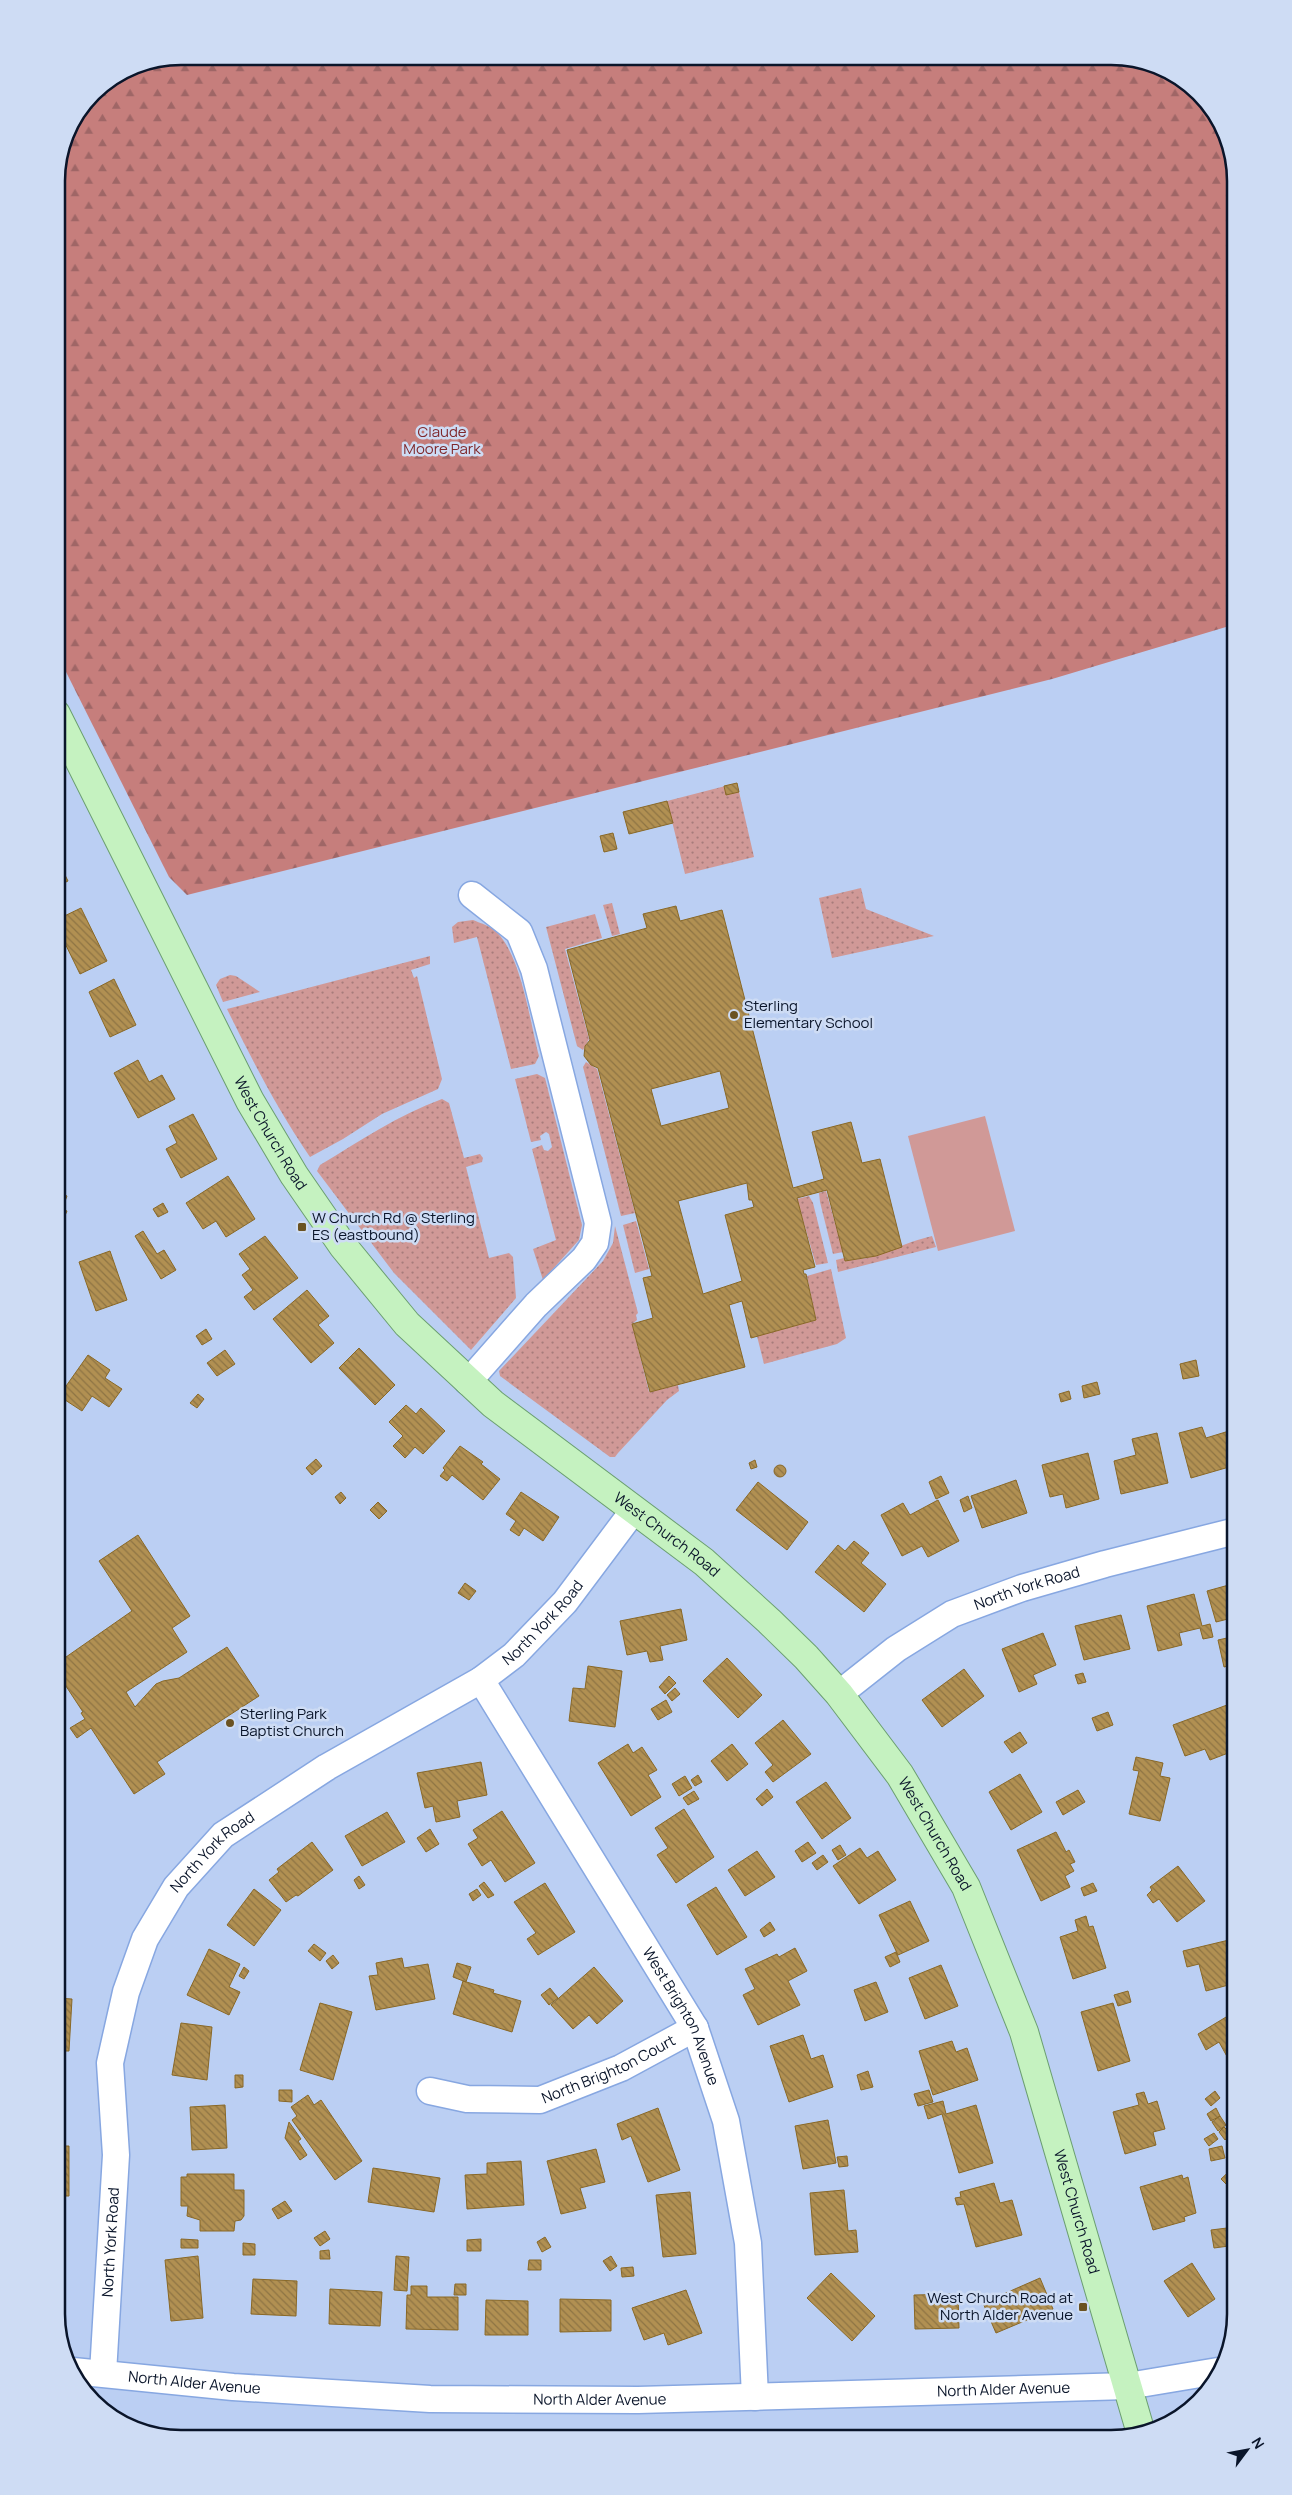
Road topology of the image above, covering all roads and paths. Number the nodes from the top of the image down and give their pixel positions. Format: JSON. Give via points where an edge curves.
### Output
{"nodes":[{"id":1,"x":65,"y":732,"type":"edge"},
{"id":2,"x":472,"y":895,"type":"dead end"},
{"id":3,"x":468,"y":1382,"type":"junction"},
{"id":4,"x":634,"y":1510,"type":"junction"},
{"id":5,"x":1227,"y":1533,"type":"edge"},
{"id":6,"x":481,"y":1680,"type":"junction"},
{"id":7,"x":839,"y":1694,"type":"junction"},
{"id":8,"x":695,"y":2028,"type":"junction"},
{"id":9,"x":430,"y":2091,"type":"dead end"},
{"id":10,"x":81,"y":2372,"type":"edge"},
{"id":11,"x":1211,"y":2372,"type":"edge"},
{"id":12,"x":104,"y":2373,"type":"junction"},
{"id":13,"x":1128,"y":2386,"type":"junction"},
{"id":14,"x":755,"y":2397,"type":"junction"},
{"id":15,"x":1139,"y":2426,"type":"edge"}],
"edges":[{"from":1,"to":3,"type":"main road","name":"West Church Road","via":[[250,1101],[294,1175],[342,1246],[407,1324]]},
{"from":2,"to":3,"type":"street","via":[[519,932],[534,969],[598,1223],[595,1243],[584,1259],[536,1305]]},
{"from":3,"to":4,"type":"main road","name":"West Church Road"},
{"from":4,"to":6,"type":"street","name":"North York Road","via":[[565,1602],[514,1656]]},
{"from":4,"to":7,"type":"main road","name":"West Church Road","via":[[704,1562],[806,1657]]},
{"from":5,"to":7,"type":"street","name":"North York Road","via":[[1022,1588],[952,1614],[896,1649]]},
{"from":6,"to":8,"type":"street","name":"West Brighton Avenue"},
{"from":6,"to":12,"type":"street","name":"North York Road","via":[[327,1767],[223,1835],[176,1886],[145,1939],[126,1992],[110,2063],[116,2155]]},
{"from":7,"to":13,"type":"main road","name":"West Church Road","via":[[900,1775],[966,1887],[1024,2032]]},
{"from":8,"to":9,"type":"street","name":"North Brighton Court","via":[[621,2068],[540,2100],[467,2099]]},
{"from":8,"to":14,"type":"street","name":"West Brighton Avenue","via":[[726,2121],[748,2243]]},
{"from":10,"to":12,"type":"street","name":"North Alder Avenue"},
{"from":11,"to":13,"type":"street","name":"North Alder Avenue"},
{"from":12,"to":14,"type":"street","name":"North Alder Avenue","via":[[233,2387],[430,2399]]},
{"from":13,"to":14,"type":"street","name":"North Alder Avenue"},
{"from":13,"to":15,"type":"main road","name":"West Church Road"}]}
